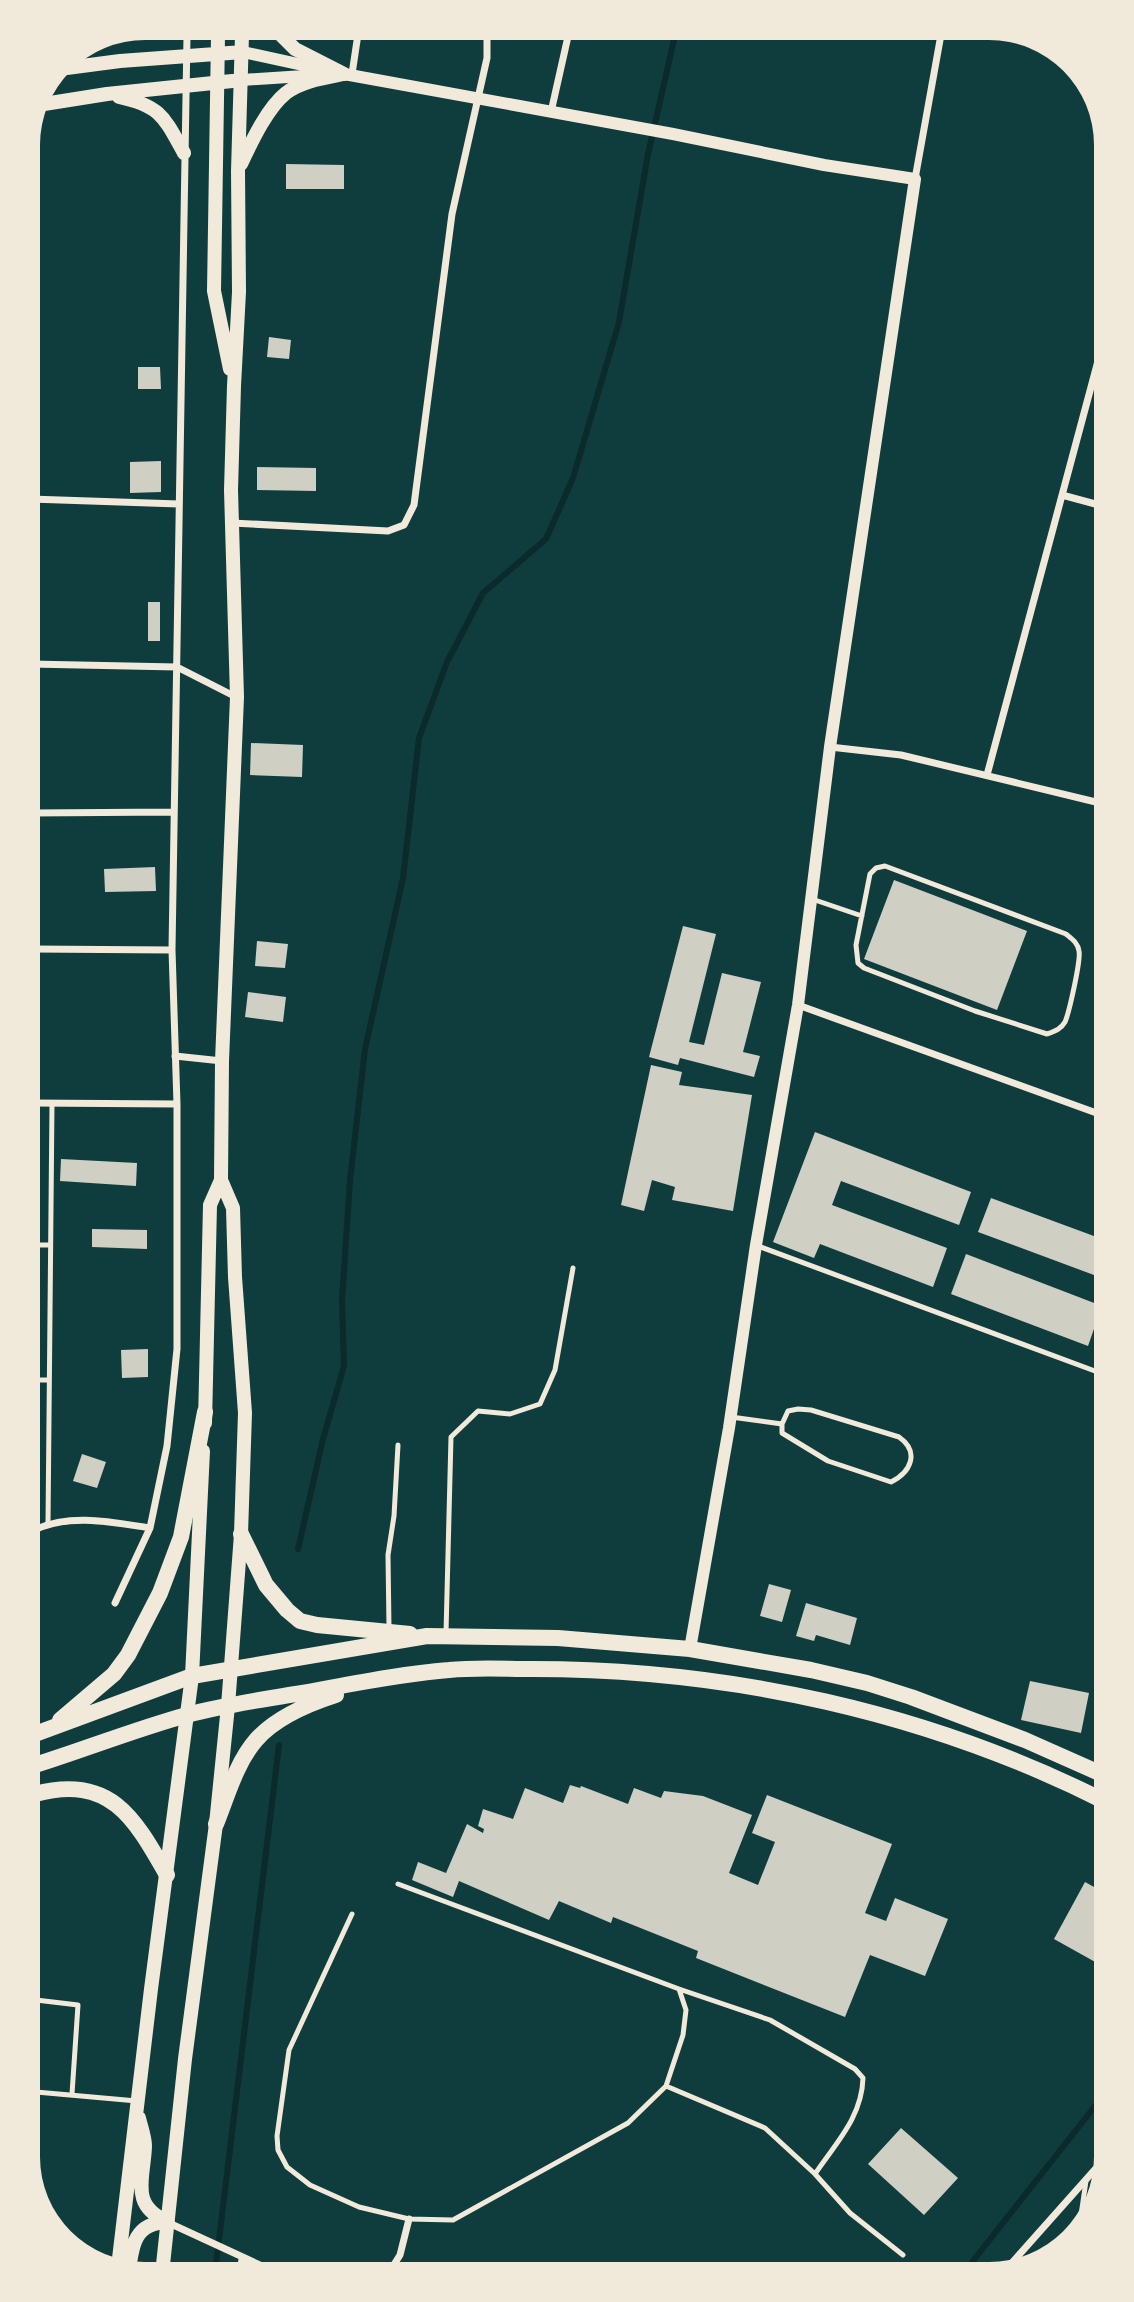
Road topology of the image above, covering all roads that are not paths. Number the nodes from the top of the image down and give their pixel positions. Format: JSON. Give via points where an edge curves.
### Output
{"nodes":[{"id":1,"x":187,"y":40,"type":"edge"},
{"id":2,"x":218,"y":40,"type":"edge"},
{"id":3,"x":242,"y":40,"type":"edge"},
{"id":4,"x":286,"y":40,"type":"edge"},
{"id":5,"x":356,"y":40,"type":"edge"},
{"id":6,"x":486,"y":40,"type":"edge"},
{"id":7,"x":567,"y":40,"type":"edge"},
{"id":8,"x":940,"y":40,"type":"edge"},
{"id":9,"x":217,"y":52,"type":"junction"},
{"id":10,"x":243,"y":52,"type":"junction"},
{"id":11,"x":186,"y":56,"type":"junction"},
{"id":12,"x":76,"y":67,"type":"edge"},
{"id":13,"x":348,"y":74,"type":"junction"},
{"id":14,"x":242,"y":80,"type":"junction"},
{"id":15,"x":217,"y":82,"type":"junction"},
{"id":16,"x":187,"y":85,"type":"junction"},
{"id":17,"x":107,"y":94,"type":"junction"},
{"id":18,"x":479,"y":100,"type":"junction"},
{"id":19,"x":49,"y":103,"type":"edge"},
{"id":20,"x":551,"y":113,"type":"junction"},
{"id":21,"x":184,"y":153,"type":"junction"},
{"id":22,"x":238,"y":171,"type":"junction"},
{"id":23,"x":915,"y":179,"type":"junction"},
{"id":24,"x":1094,"y":376,"type":"edge"},
{"id":25,"x":234,"y":386,"type":"junction"},
{"id":26,"x":1062,"y":495,"type":"junction"},
{"id":27,"x":40,"y":499,"type":"edge"},
{"id":28,"x":179,"y":504,"type":"junction"},
{"id":29,"x":1094,"y":504,"type":"edge"},
{"id":30,"x":232,"y":523,"type":"junction"},
{"id":31,"x":40,"y":664,"type":"edge"},
{"id":32,"x":177,"y":667,"type":"junction"},
{"id":33,"x":237,"y":697,"type":"junction"},
{"id":34,"x":830,"y":747,"type":"junction"},
{"id":35,"x":987,"y":775,"type":"junction"},
{"id":36,"x":1094,"y":802,"type":"edge"},
{"id":37,"x":174,"y":812,"type":"junction"},
{"id":38,"x":40,"y":813,"type":"edge"},
{"id":39,"x":811,"y":899,"type":"junction"},
{"id":40,"x":862,"y":916,"type":"junction"},
{"id":41,"x":40,"y":950,"type":"edge"},
{"id":42,"x":172,"y":950,"type":"junction"},
{"id":43,"x":798,"y":1005,"type":"junction"},
{"id":44,"x":175,"y":1056,"type":"junction"},
{"id":45,"x":222,"y":1061,"type":"junction"},
{"id":46,"x":40,"y":1102,"type":"edge"},
{"id":47,"x":52,"y":1102,"type":"junction"},
{"id":48,"x":177,"y":1104,"type":"junction"},
{"id":49,"x":1094,"y":1112,"type":"edge"},
{"id":50,"x":221,"y":1180,"type":"junction"},
{"id":51,"x":40,"y":1245,"type":"edge"},
{"id":52,"x":50,"y":1245,"type":"junction"},
{"id":53,"x":756,"y":1245,"type":"junction"},
{"id":54,"x":573,"y":1268,"type":"dead end"},
{"id":55,"x":1094,"y":1371,"type":"edge"},
{"id":56,"x":40,"y":1380,"type":"edge"},
{"id":57,"x":48,"y":1380,"type":"junction"},
{"id":58,"x":205,"y":1412,"type":"junction"},
{"id":59,"x":731,"y":1417,"type":"junction"},
{"id":60,"x":782,"y":1424,"type":"junction"},
{"id":61,"x":398,"y":1445,"type":"dead end"},
{"id":62,"x":48,"y":1524,"type":"junction"},
{"id":63,"x":40,"y":1527,"type":"edge"},
{"id":64,"x":149,"y":1528,"type":"junction"},
{"id":65,"x":241,"y":1534,"type":"junction"},
{"id":66,"x":115,"y":1603,"type":"dead end"},
{"id":67,"x":388,"y":1631,"type":"junction"},
{"id":68,"x":426,"y":1636,"type":"junction"},
{"id":69,"x":446,"y":1637,"type":"junction"},
{"id":70,"x":690,"y":1649,"type":"junction"},
{"id":71,"x":230,"y":1670,"type":"junction"},
{"id":72,"x":192,"y":1676,"type":"junction"},
{"id":73,"x":387,"y":1677,"type":"junction"},
{"id":74,"x":228,"y":1706,"type":"junction"},
{"id":75,"x":188,"y":1715,"type":"junction"},
{"id":76,"x":42,"y":1731,"type":"edge"},
{"id":77,"x":40,"y":1763,"type":"edge"},
{"id":78,"x":1094,"y":1771,"type":"edge"},
{"id":79,"x":40,"y":1793,"type":"edge"},
{"id":80,"x":1094,"y":1797,"type":"edge"},
{"id":81,"x":216,"y":1824,"type":"junction"},
{"id":82,"x":167,"y":1875,"type":"junction"},
{"id":83,"x":398,"y":1884,"type":"dead end"},
{"id":84,"x":352,"y":1914,"type":"dead end"},
{"id":85,"x":679,"y":1989,"type":"junction"},
{"id":86,"x":40,"y":2000,"type":"edge"},
{"id":87,"x":666,"y":2086,"type":"junction"},
{"id":88,"x":40,"y":2092,"type":"edge"},
{"id":89,"x":72,"y":2094,"type":"junction"},
{"id":90,"x":136,"y":2105,"type":"junction"},
{"id":91,"x":1092,"y":2173,"type":"edge"},
{"id":92,"x":815,"y":2174,"type":"junction"},
{"id":93,"x":1086,"y":2180,"type":"junction"},
{"id":94,"x":1083,"y":2204,"type":"edge"},
{"id":95,"x":409,"y":2219,"type":"junction"},
{"id":96,"x":168,"y":2222,"type":"junction"},
{"id":97,"x":904,"y":2255,"type":"dead end"},
{"id":98,"x":119,"y":2258,"type":"edge"},
{"id":99,"x":1016,"y":2258,"type":"edge"},
{"id":100,"x":243,"y":2259,"type":"junction"},
{"id":101,"x":130,"y":2261,"type":"edge"},
{"id":102,"x":163,"y":2262,"type":"edge"},
{"id":103,"x":242,"y":2262,"type":"edge"},
{"id":104,"x":250,"y":2262,"type":"edge"},
{"id":105,"x":396,"y":2262,"type":"edge"}],
"edges":[{"from":1,"to":11,"type":"street"},
{"from":2,"to":9,"type":"main road"},
{"from":3,"to":10,"type":"main road"},
{"from":4,"to":13,"type":"main road","via":[[295,49]]},
{"from":5,"to":13,"type":"street"},
{"from":6,"to":18,"type":"street"},
{"from":7,"to":20,"type":"street"},
{"from":8,"to":23,"type":"street"},
{"from":9,"to":10,"type":"main road"},
{"from":9,"to":11,"type":"main road"},
{"from":9,"to":15,"type":"main road"},
{"from":10,"to":13,"type":"street"},
{"from":10,"to":14,"type":"main road"},
{"from":11,"to":12,"type":"main road"},
{"from":11,"to":16,"type":"street"},
{"from":13,"to":14,"type":"street"},
{"from":13,"to":18,"type":"street"},
{"from":13,"to":22,"type":"main road","via":[[312,80],[285,94],[259,128]]},
{"from":14,"to":15,"type":"main road"},
{"from":14,"to":22,"type":"main road"},
{"from":15,"to":16,"type":"main road"},
{"from":15,"to":25,"type":"main road","via":[[214,291]]},
{"from":16,"to":17,"type":"main road"},
{"from":16,"to":21,"type":"street"},
{"from":17,"to":19,"type":"main road"},
{"from":17,"to":21,"type":"main road","via":[[143,102],[163,115]]},
{"from":18,"to":20,"type":"street"},
{"from":18,"to":30,"type":"street","via":[[453,214],[414,505],[404,525],[388,531]]},
{"from":20,"to":23,"type":"street"},
{"from":21,"to":28,"type":"street"},
{"from":22,"to":25,"type":"main road"},
{"from":23,"to":34,"type":"street"},
{"from":24,"to":26,"type":"street"},
{"from":25,"to":30,"type":"main road"},
{"from":26,"to":29,"type":"street"},
{"from":26,"to":35,"type":"street"},
{"from":27,"to":28,"type":"street"},
{"from":28,"to":32,"type":"street"},
{"from":30,"to":33,"type":"main road"},
{"from":31,"to":32,"type":"street"},
{"from":32,"to":33,"type":"street"},
{"from":32,"to":37,"type":"street"},
{"from":33,"to":45,"type":"main road"},
{"from":34,"to":35,"type":"street","via":[[901,755]]},
{"from":34,"to":39,"type":"street"},
{"from":35,"to":36,"type":"street"},
{"from":37,"to":38,"type":"street"},
{"from":37,"to":42,"type":"street"},
{"from":39,"to":40,"type":"lane"},
{"from":39,"to":43,"type":"street"},
{"from":40,"to":40,"type":"lane","via":[[870,874],[885,866],[1066,934],[1080,951],[1065,1021],[1047,1034],[864,968],[856,956]]},
{"from":41,"to":42,"type":"street"},
{"from":42,"to":44,"type":"street"},
{"from":43,"to":49,"type":"street"},
{"from":43,"to":53,"type":"street"},
{"from":44,"to":45,"type":"street"},
{"from":44,"to":48,"type":"street"},
{"from":45,"to":50,"type":"main road"},
{"from":46,"to":47,"type":"street"},
{"from":47,"to":48,"type":"street"},
{"from":47,"to":52,"type":"lane"},
{"from":48,"to":64,"type":"street","via":[[177,1349],[167,1446]]},
{"from":50,"to":58,"type":"main road","via":[[210,1205]]},
{"from":50,"to":65,"type":"main road","via":[[233,1208],[245,1413]]},
{"from":51,"to":52,"type":"lane"},
{"from":52,"to":57,"type":"lane"},
{"from":53,"to":55,"type":"lane"},
{"from":53,"to":59,"type":"street"},
{"from":54,"to":69,"type":"lane","via":[[555,1370],[540,1405],[510,1414],[478,1411],[452,1437]]},
{"from":56,"to":57,"type":"lane"},
{"from":57,"to":62,"type":"lane"},
{"from":58,"to":72,"type":"main road"},
{"from":58,"to":76,"type":"main road","via":[[181,1537],[149,1617],[114,1674]]},
{"from":59,"to":60,"type":"lane"},
{"from":59,"to":70,"type":"street"},
{"from":60,"to":60,"type":"lane","via":[[782,1433],[828,1461],[891,1482],[908,1467],[912,1455],[909,1444],[899,1437],[811,1410],[788,1411]]},
{"from":61,"to":67,"type":"lane","via":[[388,1555]]},
{"from":62,"to":63,"type":"street"},
{"from":62,"to":64,"type":"street","via":[[92,1519]]},
{"from":64,"to":66,"type":"street"},
{"from":65,"to":67,"type":"main road","via":[[266,1585],[300,1620]]},
{"from":65,"to":71,"type":"main road"},
{"from":67,"to":68,"type":"main road"},
{"from":68,"to":69,"type":"main road"},
{"from":68,"to":71,"type":"main road"},
{"from":69,"to":70,"type":"main road","via":[[558,1638]]},
{"from":70,"to":78,"type":"main road","via":[[867,1683],[1025,1740]]},
{"from":71,"to":72,"type":"main road"},
{"from":71,"to":74,"type":"main road"},
{"from":72,"to":75,"type":"main road"},
{"from":72,"to":76,"type":"main road"},
{"from":73,"to":74,"type":"main road"},
{"from":73,"to":80,"type":"main road","via":[[452,1670],[578,1669],[792,1693],[924,1727]]},
{"from":73,"to":81,"type":"main road","via":[[305,1706],[255,1741],[239,1766]]},
{"from":74,"to":75,"type":"main road"},
{"from":74,"to":81,"type":"main road"},
{"from":75,"to":77,"type":"main road"},
{"from":75,"to":82,"type":"main road"},
{"from":79,"to":82,"type":"main road","via":[[92,1791],[118,1804]]},
{"from":81,"to":96,"type":"main road"},
{"from":82,"to":90,"type":"main road"},
{"from":83,"to":85,"type":"lane"},
{"from":84,"to":95,"type":"lane","via":[[289,2050],[278,2150],[287,2167],[310,2185],[359,2207]]},
{"from":85,"to":87,"type":"lane","via":[[686,2010],[684,2035]]},
{"from":85,"to":92,"type":"lane","via":[[770,2020],[863,2078],[853,2120]]},
{"from":86,"to":89,"type":"lane","via":[[78,2005]]},
{"from":87,"to":92,"type":"lane","via":[[765,2128]]},
{"from":87,"to":95,"type":"lane","via":[[628,2123],[453,2220]]},
{"from":88,"to":89,"type":"lane"},
{"from":89,"to":90,"type":"lane"},
{"from":90,"to":96,"type":"main road","via":[[145,2142],[142,2196],[152,2213]]},
{"from":90,"to":98,"type":"main road"},
{"from":91,"to":93,"type":"street"},
{"from":92,"to":97,"type":"lane","via":[[850,2213]]},
{"from":93,"to":94,"type":"lane"},
{"from":93,"to":99,"type":"street"},
{"from":95,"to":105,"type":"street"},
{"from":96,"to":100,"type":"street"},
{"from":96,"to":101,"type":"main road","via":[[152,2224],[138,2236]]},
{"from":96,"to":102,"type":"main road"},
{"from":100,"to":103,"type":"street"},
{"from":100,"to":104,"type":"street"}]}
